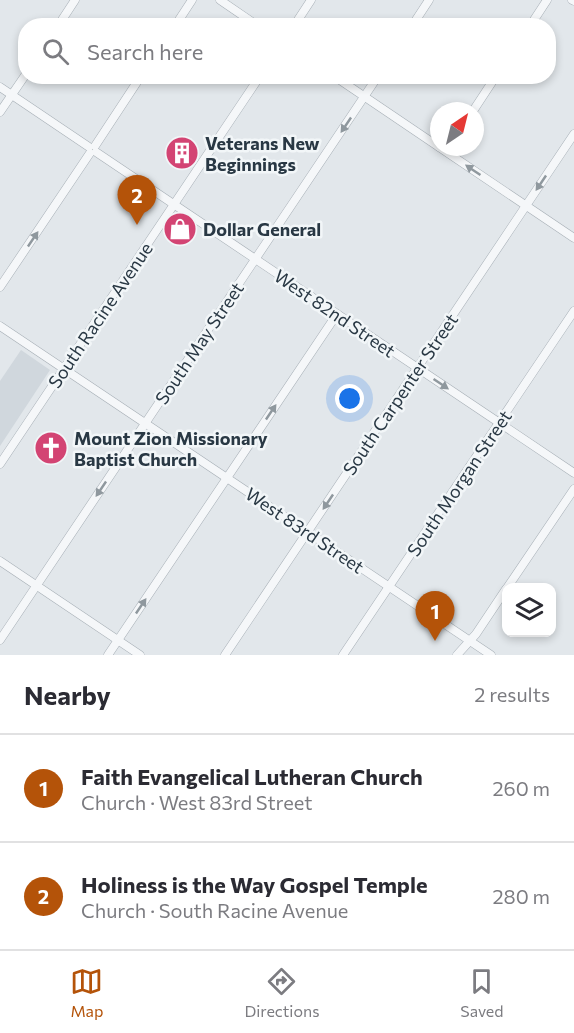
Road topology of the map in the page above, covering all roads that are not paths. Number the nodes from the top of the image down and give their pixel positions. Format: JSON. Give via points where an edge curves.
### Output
{"nodes":[{"id":1,"x":75,"y":0,"type":"edge"},
{"id":2,"x":192,"y":0,"type":"edge"},
{"id":3,"x":220,"y":0,"type":"edge"},
{"id":4,"x":311,"y":0,"type":"edge"},
{"id":5,"x":429,"y":0,"type":"edge"},
{"id":6,"x":547,"y":0,"type":"edge"},
{"id":7,"x":63,"y":18,"type":"edge"},
{"id":8,"x":180,"y":18,"type":"edge"},
{"id":9,"x":246,"y":18,"type":"edge"},
{"id":10,"x":299,"y":18,"type":"edge"},
{"id":11,"x":417,"y":18,"type":"edge"},
{"id":12,"x":535,"y":18,"type":"edge"},
{"id":13,"x":19,"y":84,"type":"edge"},
{"id":14,"x":136,"y":84,"type":"edge"},
{"id":15,"x":255,"y":84,"type":"edge"},
{"id":16,"x":346,"y":84,"type":"edge"},
{"id":17,"x":373,"y":84,"type":"edge"},
{"id":18,"x":491,"y":84,"type":"edge"},
{"id":19,"x":0,"y":87,"type":"edge"},
{"id":20,"x":12,"y":95,"type":"junction"},
{"id":21,"x":365,"y":97,"type":"junction"},
{"id":22,"x":479,"y":102,"type":"edge"},
{"id":23,"x":0,"y":112,"type":"edge"},
{"id":24,"x":574,"y":134,"type":"edge"},
{"id":25,"x":430,"y":140,"type":"edge"},
{"id":26,"x":92,"y":150,"type":"junction"},
{"id":27,"x":454,"y":156,"type":"edge"},
{"id":28,"x":174,"y":204,"type":"junction"},
{"id":29,"x":526,"y":206,"type":"junction"},
{"id":30,"x":574,"y":238,"type":"edge"},
{"id":31,"x":255,"y":259,"type":"junction"},
{"id":32,"x":0,"y":287,"type":"edge"},
{"id":33,"x":574,"y":311,"type":"edge"},
{"id":34,"x":337,"y":314,"type":"junction"},
{"id":35,"x":0,"y":326,"type":"edge"},
{"id":36,"x":417,"y":368,"type":"junction"},
{"id":37,"x":64,"y":369,"type":"junction"},
{"id":38,"x":146,"y":423,"type":"junction"},
{"id":39,"x":499,"y":423,"type":"junction"},
{"id":40,"x":0,"y":464,"type":"edge"},
{"id":41,"x":574,"y":473,"type":"edge"},
{"id":42,"x":227,"y":478,"type":"junction"},
{"id":43,"x":574,"y":489,"type":"edge"},
{"id":44,"x":308,"y":532,"type":"junction"},
{"id":45,"x":0,"y":561,"type":"edge"},
{"id":46,"x":510,"y":583,"type":"edge"},
{"id":47,"x":36,"y":585,"type":"junction"},
{"id":48,"x":389,"y":587,"type":"junction"},
{"id":49,"x":502,"y":595,"type":"edge"},
{"id":50,"x":0,"y":640,"type":"edge"},
{"id":51,"x":118,"y":640,"type":"junction"},
{"id":52,"x":469,"y":640,"type":"junction"},
{"id":53,"x":108,"y":655,"type":"edge"},
{"id":54,"x":140,"y":655,"type":"edge"},
{"id":55,"x":225,"y":655,"type":"edge"},
{"id":56,"x":344,"y":655,"type":"edge"},
{"id":57,"x":457,"y":655,"type":"edge"},
{"id":58,"x":491,"y":655,"type":"edge"}],
"edges":[{"from":1,"to":7,"type":"street"},
{"from":2,"to":8,"type":"street"},
{"from":3,"to":9,"type":"street"},
{"from":4,"to":10,"type":"street"},
{"from":5,"to":11,"type":"street"},
{"from":6,"to":12,"type":"street"},
{"from":13,"to":20,"type":"street"},
{"from":14,"to":26,"type":"street"},
{"from":15,"to":28,"type":"street","name":"South Racine Avenue"},
{"from":16,"to":21,"type":"street"},
{"from":17,"to":21,"type":"street","name":"South May Street"},
{"from":18,"to":22,"type":"street"},
{"from":19,"to":20,"type":"street","name":"West 82nd Street"},
{"from":20,"to":23,"type":"street"},
{"from":20,"to":26,"type":"street","name":"West 82nd Street"},
{"from":21,"to":25,"type":"street"},
{"from":21,"to":31,"type":"street","name":"South May Street","one_way":true},
{"from":24,"to":29,"type":"street","name":"South Carpenter Street","one_way":true},
{"from":26,"to":28,"type":"street","name":"West 82nd Street"},
{"from":32,"to":26,"type":"street","one_way":true},
{"from":29,"to":27,"type":"street","one_way":true},
{"from":28,"to":31,"type":"street","name":"West 82nd Street"},
{"from":28,"to":37,"type":"street","name":"South Racine Avenue"},
{"from":29,"to":30,"type":"street"},
{"from":29,"to":36,"type":"street","name":"South Carpenter Street"},
{"from":31,"to":34,"type":"street","name":"West 82nd Street"},
{"from":31,"to":38,"type":"street","name":"South May Street"},
{"from":33,"to":39,"type":"street","name":"South Morgan Street"},
{"from":34,"to":36,"type":"street","name":"West 82nd Street"},
{"from":42,"to":34,"type":"street","one_way":true},
{"from":35,"to":37,"type":"street","name":"West 83rd Street"},
{"from":36,"to":39,"type":"street","name":"West 82nd Street","one_way":true},
{"from":36,"to":44,"type":"street","name":"South Carpenter Street","one_way":true},
{"from":37,"to":38,"type":"street","name":"West 83rd Street"},
{"from":37,"to":40,"type":"street","name":"South Racine Avenue"},
{"from":38,"to":42,"type":"street","name":"West 83rd Street"},
{"from":38,"to":47,"type":"street","name":"South May Street","one_way":true},
{"from":39,"to":41,"type":"street","name":"West 82nd Street"},
{"from":39,"to":48,"type":"street","name":"South Morgan Street"},
{"from":42,"to":44,"type":"street","name":"West 83rd Street"},
{"from":51,"to":42,"type":"street","one_way":true},
{"from":43,"to":46,"type":"street"},
{"from":44,"to":48,"type":"street","name":"West 83rd Street"},
{"from":44,"to":55,"type":"street","name":"South Carpenter Street"},
{"from":45,"to":47,"type":"street"},
{"from":47,"to":50,"type":"street","name":"South May Street"},
{"from":47,"to":51,"type":"street"},
{"from":48,"to":52,"type":"street","name":"West 83rd Street"},
{"from":48,"to":56,"type":"street","name":"South Morgan Street"},
{"from":49,"to":52,"type":"street"},
{"from":51,"to":53,"type":"street"},
{"from":51,"to":54,"type":"street"},
{"from":52,"to":57,"type":"street"},
{"from":52,"to":58,"type":"street","name":"West 83rd Street"}]}
